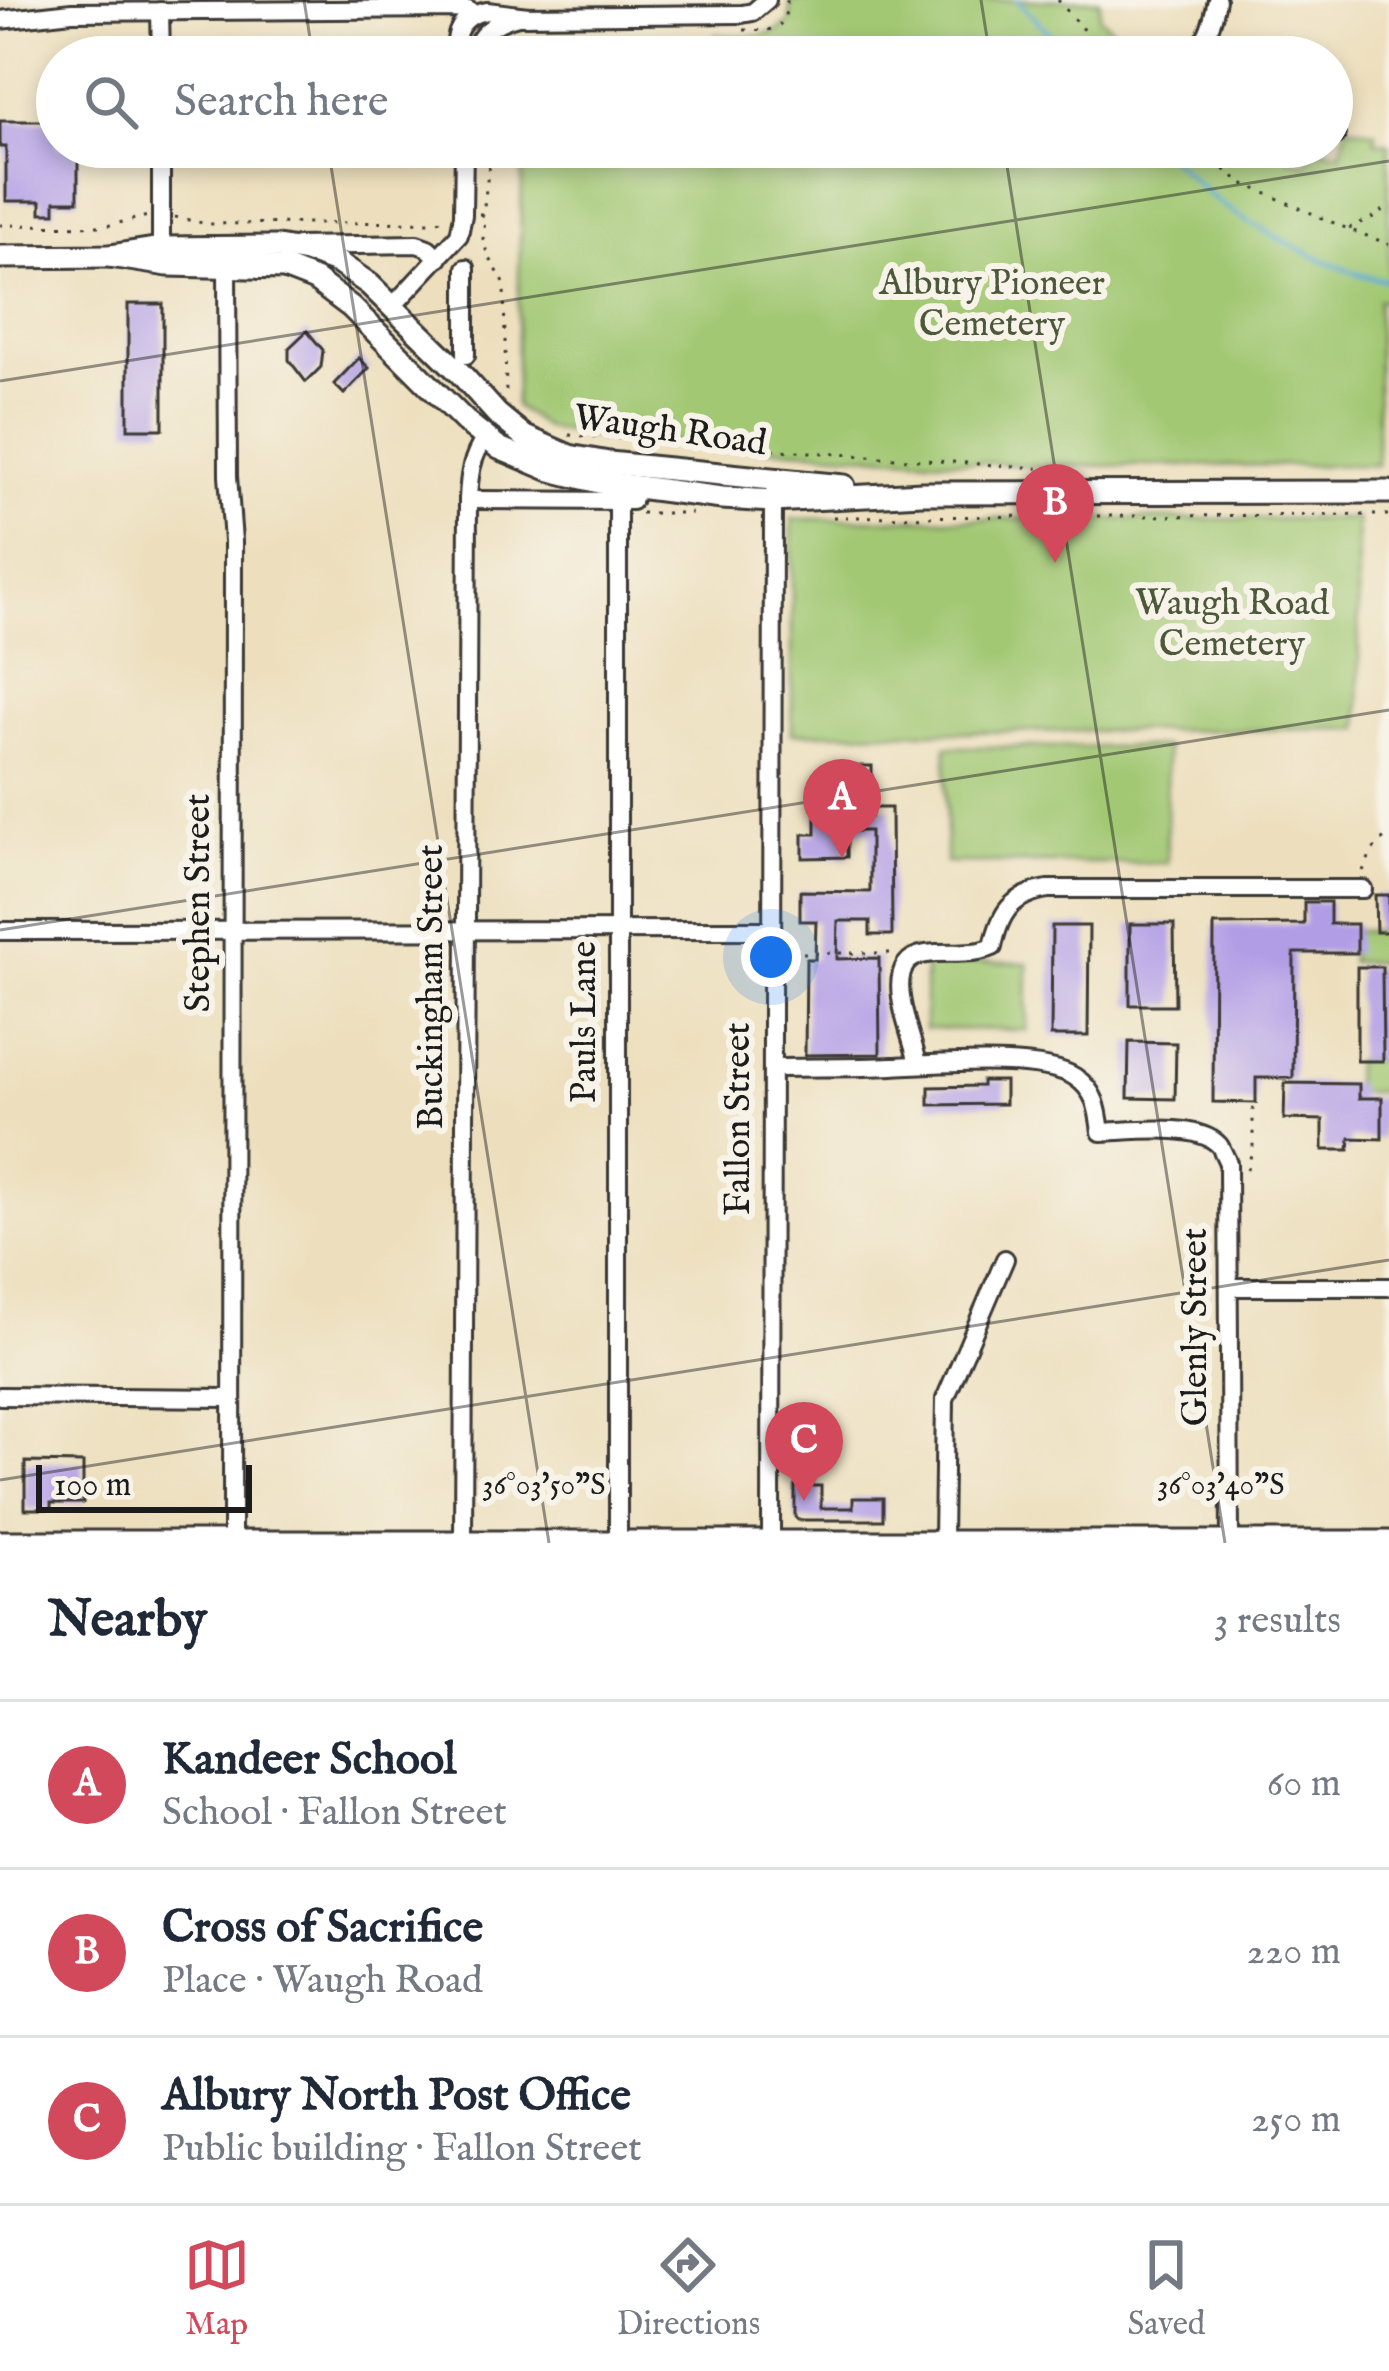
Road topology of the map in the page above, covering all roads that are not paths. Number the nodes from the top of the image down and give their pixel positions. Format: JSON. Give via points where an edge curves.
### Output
{"nodes":[{"id":1,"x":1217,"y":0,"type":"edge"},
{"id":2,"x":764,"y":3,"type":"edge"},
{"id":3,"x":160,"y":11,"type":"junction"},
{"id":4,"x":475,"y":14,"type":"junction"},
{"id":5,"x":529,"y":16,"type":"junction"},
{"id":6,"x":0,"y":20,"type":"edge"},
{"id":7,"x":160,"y":36,"type":"edge"},
{"id":8,"x":457,"y":36,"type":"edge"},
{"id":9,"x":488,"y":36,"type":"joint"},
{"id":10,"x":1208,"y":36,"type":"edge"},
{"id":11,"x":161,"y":168,"type":"edge"},
{"id":12,"x":467,"y":168,"type":"edge"},
{"id":13,"x":278,"y":247,"type":"junction"},
{"id":14,"x":161,"y":248,"type":"junction"},
{"id":15,"x":110,"y":256,"type":"junction"},
{"id":16,"x":441,"y":256,"type":"junction"},
{"id":17,"x":0,"y":257,"type":"edge"},
{"id":18,"x":227,"y":265,"type":"junction"},
{"id":19,"x":393,"y":306,"type":"junction"},
{"id":20,"x":372,"y":328,"type":"junction"},
{"id":21,"x":466,"y":355,"type":"dead end"},
{"id":22,"x":485,"y":438,"type":"junction"},
{"id":23,"x":638,"y":488,"type":"junction"},
{"id":24,"x":774,"y":490,"type":"junction"},
{"id":25,"x":1389,"y":492,"type":"edge"},
{"id":26,"x":468,"y":500,"type":"junction"},
{"id":27,"x":618,"y":501,"type":"junction"},
{"id":28,"x":1363,"y":889,"type":"road end"},
{"id":29,"x":618,"y":930,"type":"junction"},
{"id":30,"x":771,"y":930,"type":"junction"},
{"id":31,"x":0,"y":931,"type":"edge"},
{"id":32,"x":465,"y":931,"type":"junction"},
{"id":33,"x":232,"y":932,"type":"junction"},
{"id":34,"x":918,"y":1064,"type":"junction"},
{"id":35,"x":772,"y":1068,"type":"junction"},
{"id":36,"x":1005,"y":1258,"type":"dead end"},
{"id":37,"x":1389,"y":1286,"type":"edge"},
{"id":38,"x":1229,"y":1287,"type":"junction"},
{"id":39,"x":0,"y":1396,"type":"edge"},
{"id":40,"x":230,"y":1398,"type":"junction"},
{"id":41,"x":943,"y":1540,"type":"edge"},
{"id":42,"x":1230,"y":1540,"type":"edge"},
{"id":43,"x":463,"y":1541,"type":"edge"},
{"id":44,"x":0,"y":1542,"type":"edge"},
{"id":45,"x":232,"y":1542,"type":"edge"},
{"id":46,"x":618,"y":1542,"type":"edge"},
{"id":47,"x":771,"y":1542,"type":"edge"},
{"id":48,"x":1389,"y":1542,"type":"edge"}],
"edges":[{"from":1,"to":10,"type":"street"},
{"from":2,"to":5,"type":"street","via":[[742,14]]},
{"from":3,"to":4,"type":"street"},
{"from":3,"to":6,"type":"street"},
{"from":3,"to":7,"type":"street"},
{"from":4,"to":5,"type":"street"},
{"from":4,"to":8,"type":"street"},
{"from":4,"to":9,"type":"street"},
{"from":5,"to":9,"type":"street","via":[[503,20]]},
{"from":11,"to":14,"type":"street"},
{"from":12,"to":16,"type":"street","via":[[473,215]]},
{"from":13,"to":14,"type":"main road","name":"Waugh Road"},
{"from":13,"to":16,"type":"street","via":[[417,244]]},
{"from":13,"to":19,"type":"main road","name":"Waugh Road","via":[[337,262]]},
{"from":14,"to":15,"type":"main road","name":"Waugh Road"},
{"from":15,"to":17,"type":"main road"},
{"from":15,"to":18,"type":"main road","name":"Waugh Road"},
{"from":16,"to":19,"type":"street"},
{"from":16,"to":21,"type":"street","via":[[466,274]]},
{"from":18,"to":20,"type":"main road","name":"Waugh Road","via":[[298,273]]},
{"from":18,"to":33,"type":"street","name":"Stephen Street"},
{"from":19,"to":20,"type":"main road"},
{"from":19,"to":24,"type":"main road","name":"Waugh Road","via":[[525,437],[569,456]]},
{"from":20,"to":22,"type":"main road","name":"Waugh Road"},
{"from":22,"to":23,"type":"main road","name":"Waugh Road","via":[[551,470]]},
{"from":22,"to":26,"type":"street","name":"Buckingham Street","via":[[474,454]]},
{"from":23,"to":24,"type":"main road","name":"Waugh Road","via":[[722,498]]},
{"from":23,"to":27,"type":"street","name":"Waugh Road","via":[[632,501]]},
{"from":24,"to":25,"type":"main road","name":"Waugh Road"},
{"from":24,"to":30,"type":"street","name":"Fallon Street"},
{"from":26,"to":27,"type":"street"},
{"from":26,"to":32,"type":"street","name":"Buckingham Street"},
{"from":27,"to":29,"type":"street","name":"Pauls Lane"},
{"from":28,"to":34,"type":"street","via":[[1029,892],[1004,914],[993,947],[906,964],[899,988]]},
{"from":29,"to":30,"type":"street"},
{"from":29,"to":32,"type":"street"},
{"from":29,"to":46,"type":"street","name":"Pauls Lane"},
{"from":30,"to":35,"type":"street","name":"Fallon Street"},
{"from":31,"to":33,"type":"street"},
{"from":32,"to":33,"type":"street"},
{"from":32,"to":43,"type":"street","name":"Buckingham Street"},
{"from":33,"to":40,"type":"street","name":"Stephen Street"},
{"from":34,"to":35,"type":"street"},
{"from":34,"to":38,"type":"street","name":"Glenly Street","via":[[1062,1070],[1092,1092],[1101,1132],[1176,1130],[1221,1147],[1228,1163]]},
{"from":35,"to":47,"type":"street","name":"Fallon Street"},
{"from":36,"to":41,"type":"street","via":[[945,1400]]},
{"from":37,"to":38,"type":"street"},
{"from":38,"to":42,"type":"street","name":"Glenly Street"},
{"from":39,"to":40,"type":"street"},
{"from":40,"to":45,"type":"street","name":"Stephen Street"},
{"from":41,"to":42,"type":"main road"},
{"from":41,"to":47,"type":"main road"},
{"from":42,"to":48,"type":"main road"},
{"from":43,"to":45,"type":"main road"},
{"from":43,"to":46,"type":"main road"},
{"from":44,"to":45,"type":"main road"},
{"from":46,"to":47,"type":"main road"}]}
